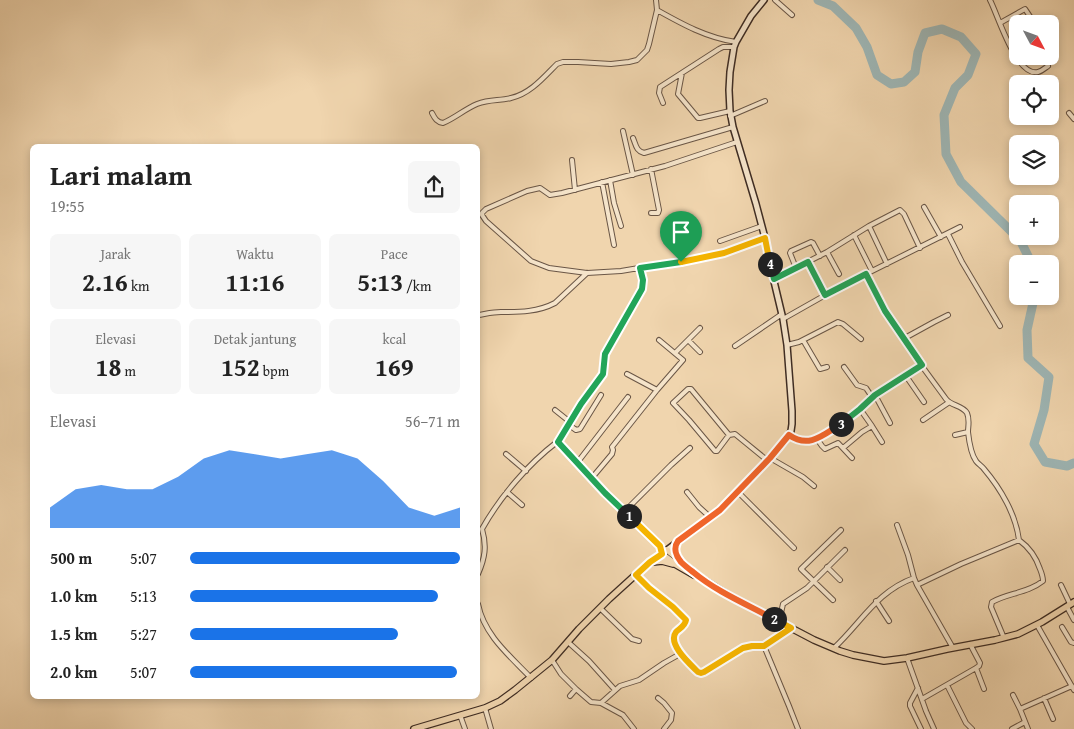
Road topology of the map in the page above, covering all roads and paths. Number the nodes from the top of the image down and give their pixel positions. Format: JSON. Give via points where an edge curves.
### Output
{"nodes":[{"id":1,"x":656,"y":0,"type":"edge"},
{"id":2,"x":764,"y":0,"type":"edge"},
{"id":3,"x":775,"y":0,"type":"edge"},
{"id":4,"x":990,"y":0,"type":"edge"},
{"id":5,"x":657,"y":10,"type":"junction"},
{"id":6,"x":792,"y":15,"type":"dead end"},
{"id":7,"x":1014,"y":15,"type":"edge"},
{"id":8,"x":1029,"y":15,"type":"edge"},
{"id":9,"x":1009,"y":18,"type":"edge"},
{"id":10,"x":1000,"y":23,"type":"junction"},
{"id":11,"x":1009,"y":44,"type":"edge"},
{"id":12,"x":735,"y":45,"type":"junction"},
{"id":13,"x":1024,"y":65,"type":"edge"},
{"id":14,"x":1048,"y":66,"type":"dead end"},
{"id":15,"x":682,"y":74,"type":"junction"},
{"id":16,"x":765,"y":101,"type":"dead end"},
{"id":17,"x":663,"y":103,"type":"dead end"},
{"id":18,"x":432,"y":113,"type":"dead end"},
{"id":19,"x":1069,"y":113,"type":"dead end"},
{"id":20,"x":730,"y":114,"type":"junction"},
{"id":21,"x":1074,"y":119,"type":"edge"},
{"id":22,"x":733,"y":127,"type":"junction"},
{"id":23,"x":623,"y":131,"type":"dead end"},
{"id":24,"x":633,"y":138,"type":"dead end"},
{"id":25,"x":737,"y":142,"type":"junction"},
{"id":26,"x":572,"y":160,"type":"dead end"},
{"id":27,"x":651,"y":169,"type":"junction"},
{"id":28,"x":633,"y":175,"type":"junction"},
{"id":29,"x":610,"y":180,"type":"junction"},
{"id":30,"x":602,"y":182,"type":"junction"},
{"id":31,"x":575,"y":190,"type":"junction"},
{"id":32,"x":924,"y":207,"type":"dead end"},
{"id":33,"x":651,"y":214,"type":"dead end"},
{"id":34,"x":621,"y":226,"type":"dead end"},
{"id":35,"x":762,"y":226,"type":"junction"},
{"id":36,"x":869,"y":226,"type":"junction"},
{"id":37,"x":960,"y":227,"type":"dead end"},
{"id":38,"x":948,"y":234,"type":"junction"},
{"id":39,"x":854,"y":235,"type":"junction"},
{"id":40,"x":941,"y":237,"type":"junction"},
{"id":41,"x":765,"y":238,"type":"junction"},
{"id":42,"x":720,"y":241,"type":"dead end"},
{"id":43,"x":614,"y":245,"type":"dead end"},
{"id":44,"x":920,"y":248,"type":"junction"},
{"id":45,"x":827,"y":252,"type":"junction"},
{"id":46,"x":820,"y":256,"type":"junction"},
{"id":47,"x":808,"y":262,"type":"junction"},
{"id":48,"x":887,"y":264,"type":"junction"},
{"id":49,"x":640,"y":268,"type":"junction"},
{"id":50,"x":796,"y":268,"type":"junction"},
{"id":51,"x":872,"y":271,"type":"junction"},
{"id":52,"x":587,"y":274,"type":"junction"},
{"id":53,"x":839,"y":274,"type":"dead end"},
{"id":54,"x":866,"y":274,"type":"junction"},
{"id":55,"x":774,"y":279,"type":"junction"},
{"id":56,"x":825,"y":295,"type":"junction"},
{"id":57,"x":480,"y":315,"type":"edge"},
{"id":58,"x":948,"y":315,"type":"dead end"},
{"id":59,"x":782,"y":316,"type":"junction"},
{"id":60,"x":1000,"y":326,"type":"dead end"},
{"id":61,"x":700,"y":328,"type":"dead end"},
{"id":62,"x":903,"y":339,"type":"junction"},
{"id":63,"x":659,"y":340,"type":"dead end"},
{"id":64,"x":688,"y":340,"type":"junction"},
{"id":65,"x":803,"y":340,"type":"junction"},
{"id":66,"x":861,"y":340,"type":"dead end"},
{"id":67,"x":787,"y":345,"type":"junction"},
{"id":68,"x":734,"y":346,"type":"dead end"},
{"id":69,"x":700,"y":352,"type":"dead end"},
{"id":70,"x":675,"y":353,"type":"junction"},
{"id":71,"x":922,"y":365,"type":"junction"},
{"id":72,"x":827,"y":367,"type":"dead end"},
{"id":73,"x":844,"y":368,"type":"dead end"},
{"id":74,"x":627,"y":374,"type":"dead end"},
{"id":75,"x":906,"y":376,"type":"junction"},
{"id":76,"x":656,"y":390,"type":"junction"},
{"id":77,"x":601,"y":395,"type":"dead end"},
{"id":78,"x":874,"y":396,"type":"junction"},
{"id":79,"x":628,"y":397,"type":"dead end"},
{"id":80,"x":924,"y":402,"type":"dead end"},
{"id":81,"x":948,"y":402,"type":"junction"},
{"id":82,"x":860,"y":409,"type":"junction"},
{"id":83,"x":555,"y":410,"type":"dead end"},
{"id":84,"x":923,"y":420,"type":"dead end"},
{"id":85,"x":890,"y":423,"type":"dead end"},
{"id":86,"x":570,"y":424,"type":"junction"},
{"id":87,"x":872,"y":426,"type":"junction"},
{"id":88,"x":968,"y":432,"type":"junction"},
{"id":89,"x":729,"y":435,"type":"junction"},
{"id":90,"x":789,"y":435,"type":"junction"},
{"id":91,"x":955,"y":435,"type":"dead end"},
{"id":92,"x":817,"y":439,"type":"junction"},
{"id":93,"x":558,"y":442,"type":"junction"},
{"id":94,"x":882,"y":442,"type":"dead end"},
{"id":95,"x":690,"y":448,"type":"dead end"},
{"id":96,"x":843,"y":448,"type":"junction"},
{"id":97,"x":506,"y":454,"type":"dead end"},
{"id":98,"x":852,"y":458,"type":"dead end"},
{"id":99,"x":769,"y":459,"type":"junction"},
{"id":100,"x":577,"y":463,"type":"junction"},
{"id":101,"x":526,"y":471,"type":"junction"},
{"id":102,"x":591,"y":479,"type":"junction"},
{"id":103,"x":814,"y":486,"type":"dead end"},
{"id":104,"x":507,"y":492,"type":"junction"},
{"id":105,"x":687,"y":492,"type":"dead end"},
{"id":106,"x":738,"y":492,"type":"junction"},
{"id":107,"x":522,"y":505,"type":"dead end"},
{"id":108,"x":625,"y":511,"type":"junction"},
{"id":109,"x":710,"y":517,"type":"junction"},
{"id":110,"x":897,"y":524,"type":"dead end"},
{"id":111,"x":480,"y":528,"type":"edge"},
{"id":112,"x":841,"y":530,"type":"dead end"},
{"id":113,"x":1019,"y":540,"type":"junction"},
{"id":114,"x":678,"y":541,"type":"junction"},
{"id":115,"x":794,"y":548,"type":"dead end"},
{"id":116,"x":663,"y":550,"type":"junction"},
{"id":117,"x":845,"y":550,"type":"dead end"},
{"id":118,"x":650,"y":562,"type":"junction"},
{"id":119,"x":678,"y":563,"type":"junction"},
{"id":120,"x":827,"y":567,"type":"junction"},
{"id":121,"x":480,"y":568,"type":"edge"},
{"id":122,"x":636,"y":575,"type":"junction"},
{"id":123,"x":914,"y":578,"type":"junction"},
{"id":124,"x":840,"y":580,"type":"dead end"},
{"id":125,"x":813,"y":581,"type":"junction"},
{"id":126,"x":917,"y":585,"type":"junction"},
{"id":127,"x":1061,"y":585,"type":"dead end"},
{"id":128,"x":833,"y":600,"type":"dead end"},
{"id":129,"x":876,"y":602,"type":"junction"},
{"id":130,"x":1070,"y":604,"type":"edge"},
{"id":131,"x":600,"y":608,"type":"junction"},
{"id":132,"x":480,"y":614,"type":"edge"},
{"id":133,"x":1074,"y":620,"type":"edge"},
{"id":134,"x":889,"y":621,"type":"dead end"},
{"id":135,"x":779,"y":622,"type":"junction"},
{"id":136,"x":1037,"y":625,"type":"junction"},
{"id":137,"x":1062,"y":627,"type":"dead end"},
{"id":138,"x":791,"y":628,"type":"junction"},
{"id":139,"x":1004,"y":638,"type":"junction"},
{"id":140,"x":639,"y":641,"type":"dead end"},
{"id":141,"x":568,"y":642,"type":"junction"},
{"id":142,"x":1074,"y":643,"type":"edge"},
{"id":143,"x":970,"y":644,"type":"junction"},
{"id":144,"x":764,"y":646,"type":"junction"},
{"id":145,"x":834,"y":648,"type":"junction"},
{"id":146,"x":952,"y":648,"type":"junction"},
{"id":147,"x":680,"y":654,"type":"junction"},
{"id":148,"x":908,"y":658,"type":"junction"},
{"id":149,"x":552,"y":660,"type":"junction"},
{"id":150,"x":976,"y":668,"type":"junction"},
{"id":151,"x":531,"y":678,"type":"junction"},
{"id":152,"x":948,"y":685,"type":"junction"},
{"id":153,"x":918,"y":688,"type":"junction"},
{"id":154,"x":1073,"y":688,"type":"edge"},
{"id":155,"x":576,"y":689,"type":"junction"},
{"id":156,"x":615,"y":690,"type":"junction"},
{"id":157,"x":984,"y":690,"type":"dead end"},
{"id":158,"x":1013,"y":695,"type":"dead end"},
{"id":159,"x":570,"y":696,"type":"dead end"},
{"id":160,"x":658,"y":698,"type":"dead end"},
{"id":161,"x":1044,"y":698,"type":"junction"},
{"id":162,"x":922,"y":699,"type":"junction"},
{"id":163,"x":601,"y":703,"type":"junction"},
{"id":164,"x":485,"y":708,"type":"junction"},
{"id":165,"x":1020,"y":709,"type":"junction"},
{"id":166,"x":460,"y":715,"type":"junction"},
{"id":167,"x":1053,"y":719,"type":"dead end"},
{"id":168,"x":1025,"y":722,"type":"junction"},
{"id":169,"x":414,"y":729,"type":"edge"},
{"id":170,"x":465,"y":729,"type":"edge"},
{"id":171,"x":491,"y":729,"type":"edge"},
{"id":172,"x":634,"y":729,"type":"edge"},
{"id":173,"x":664,"y":729,"type":"edge"},
{"id":174,"x":798,"y":729,"type":"edge"},
{"id":175,"x":921,"y":729,"type":"edge"},
{"id":176,"x":934,"y":729,"type":"edge"},
{"id":177,"x":972,"y":729,"type":"edge"},
{"id":178,"x":1012,"y":729,"type":"edge"},
{"id":179,"x":1028,"y":729,"type":"edge"}],
"edges":[{"from":1,"to":5,"type":"street"},
{"from":2,"to":12,"type":"main road"},
{"from":3,"to":6,"type":"street"},
{"from":4,"to":10,"type":"street"},
{"from":5,"to":12,"type":"street"},
{"from":5,"to":18,"type":"street","via":[[647,50],[634,61],[611,64],[562,62],[520,95],[475,105],[444,123],[436,120]]},
{"from":7,"to":8,"type":"street","via":[[1025,9]]},
{"from":9,"to":10,"type":"street"},
{"from":10,"to":11,"type":"street"},
{"from":12,"to":15,"type":"street","via":[[718,49]]},
{"from":12,"to":20,"type":"main road","via":[[730,72]]},
{"from":13,"to":14,"type":"street","via":[[1037,72]]},
{"from":15,"to":17,"type":"street","via":[[660,88],[658,93]]},
{"from":15,"to":20,"type":"street","via":[[678,94],[698,118]]},
{"from":16,"to":20,"type":"street"},
{"from":19,"to":21,"type":"street"},
{"from":20,"to":22,"type":"main road"},
{"from":22,"to":24,"type":"street","via":[[644,153],[637,149]]},
{"from":22,"to":25,"type":"main road"},
{"from":23,"to":28,"type":"street"},
{"from":25,"to":27,"type":"street"},
{"from":25,"to":35,"type":"main road"},
{"from":26,"to":31,"type":"street"},
{"from":27,"to":28,"type":"street"},
{"from":27,"to":33,"type":"street","via":[[659,210]]},
{"from":28,"to":29,"type":"street"},
{"from":29,"to":30,"type":"street"},
{"from":29,"to":34,"type":"street"},
{"from":30,"to":31,"type":"street"},
{"from":30,"to":43,"type":"street"},
{"from":31,"to":52,"type":"street","via":[[555,195],[540,188],[527,191],[486,209],[482,216],[534,263]]},
{"from":32,"to":40,"type":"street"},
{"from":35,"to":41,"type":"main road"},
{"from":35,"to":42,"type":"street"},
{"from":36,"to":39,"type":"street"},
{"from":36,"to":44,"type":"street","via":[[901,210]]},
{"from":36,"to":48,"type":"street"},
{"from":37,"to":38,"type":"street"},
{"from":38,"to":40,"type":"street"},
{"from":38,"to":60,"type":"street"},
{"from":39,"to":45,"type":"street"},
{"from":39,"to":51,"type":"street"},
{"from":40,"to":44,"type":"street"},
{"from":41,"to":49,"type":"street","via":[[724,253]]},
{"from":41,"to":55,"type":"main road"},
{"from":44,"to":48,"type":"street"},
{"from":45,"to":46,"type":"street"},
{"from":45,"to":53,"type":"street"},
{"from":46,"to":47,"type":"street"},
{"from":46,"to":50,"type":"street","via":[[811,242],[791,251]]},
{"from":47,"to":50,"type":"street"},
{"from":47,"to":56,"type":"street"},
{"from":48,"to":51,"type":"street"},
{"from":49,"to":52,"type":"street"},
{"from":49,"to":86,"type":"street","via":[[642,289],[605,354],[603,374]]},
{"from":50,"to":55,"type":"street"},
{"from":51,"to":54,"type":"street"},
{"from":52,"to":57,"type":"street","via":[[549,307]]},
{"from":54,"to":56,"type":"street"},
{"from":54,"to":62,"type":"street"},
{"from":55,"to":59,"type":"main road"},
{"from":56,"to":59,"type":"street"},
{"from":58,"to":62,"type":"street"},
{"from":59,"to":67,"type":"main road"},
{"from":59,"to":68,"type":"street"},
{"from":61,"to":64,"type":"street"},
{"from":62,"to":71,"type":"street"},
{"from":63,"to":70,"type":"street"},
{"from":64,"to":69,"type":"street"},
{"from":64,"to":70,"type":"street"},
{"from":65,"to":66,"type":"street","via":[[838,322]]},
{"from":65,"to":67,"type":"street"},
{"from":65,"to":72,"type":"street","via":[[820,369]]},
{"from":67,"to":90,"type":"main road","via":[[792,411]]},
{"from":70,"to":76,"type":"street","via":[[683,360]]},
{"from":71,"to":75,"type":"street"},
{"from":71,"to":81,"type":"street"},
{"from":73,"to":78,"type":"street","via":[[856,385],[866,388]]},
{"from":74,"to":76,"type":"street"},
{"from":75,"to":78,"type":"street"},
{"from":75,"to":80,"type":"street"},
{"from":76,"to":102,"type":"street"},
{"from":77,"to":86,"type":"street","via":[[580,429],[576,430]]},
{"from":78,"to":82,"type":"street"},
{"from":78,"to":85,"type":"street"},
{"from":79,"to":100,"type":"street"},
{"from":81,"to":84,"type":"street"},
{"from":81,"to":88,"type":"street","via":[[967,413]]},
{"from":82,"to":87,"type":"street"},
{"from":82,"to":92,"type":"street"},
{"from":83,"to":86,"type":"street"},
{"from":86,"to":93,"type":"street"},
{"from":87,"to":94,"type":"street"},
{"from":87,"to":96,"type":"street"},
{"from":88,"to":91,"type":"street"},
{"from":88,"to":113,"type":"street","via":[[975,458],[1006,500]]},
{"from":89,"to":89,"type":"street","via":[[691,389],[673,403],[715,451]]},
{"from":89,"to":99,"type":"street","via":[[735,434]]},
{"from":90,"to":92,"type":"street","via":[[799,440]]},
{"from":90,"to":99,"type":"main road"},
{"from":92,"to":96,"type":"street","via":[[825,449],[838,443]]},
{"from":93,"to":100,"type":"street"},
{"from":93,"to":101,"type":"street"},
{"from":95,"to":108,"type":"street"},
{"from":96,"to":98,"type":"street"},
{"from":97,"to":101,"type":"street"},
{"from":99,"to":103,"type":"street","via":[[803,476]]},
{"from":99,"to":106,"type":"main road"},
{"from":100,"to":102,"type":"street"},
{"from":101,"to":104,"type":"street"},
{"from":102,"to":108,"type":"street"},
{"from":104,"to":107,"type":"street"},
{"from":104,"to":111,"type":"street"},
{"from":105,"to":109,"type":"street"},
{"from":106,"to":109,"type":"main road"},
{"from":106,"to":115,"type":"street"},
{"from":108,"to":116,"type":"street"},
{"from":109,"to":114,"type":"main road"},
{"from":110,"to":123,"type":"street"},
{"from":111,"to":121,"type":"street","via":[[486,542]]},
{"from":112,"to":125,"type":"street","via":[[801,569]]},
{"from":113,"to":126,"type":"street"},
{"from":113,"to":139,"type":"street","via":[[1035,556],[1043,581],[1036,587],[992,602],[991,607]]},
{"from":114,"to":116,"type":"main road"},
{"from":114,"to":119,"type":"main road","via":[[675,549]]},
{"from":116,"to":118,"type":"main road"},
{"from":116,"to":119,"type":"main road"},
{"from":117,"to":120,"type":"street"},
{"from":118,"to":119,"type":"main road"},
{"from":118,"to":122,"type":"main road"},
{"from":119,"to":135,"type":"main road"},
{"from":120,"to":124,"type":"street"},
{"from":120,"to":125,"type":"street"},
{"from":122,"to":131,"type":"main road"},
{"from":122,"to":147,"type":"street","via":[[686,620],[673,638]]},
{"from":123,"to":126,"type":"street"},
{"from":123,"to":129,"type":"street","via":[[894,587]]},
{"from":125,"to":128,"type":"street"},
{"from":125,"to":135,"type":"street","via":[[783,604]]},
{"from":126,"to":146,"type":"street"},
{"from":127,"to":130,"type":"street"},
{"from":129,"to":134,"type":"street"},
{"from":129,"to":145,"type":"street"},
{"from":130,"to":133,"type":"street"},
{"from":130,"to":136,"type":"main road"},
{"from":131,"to":140,"type":"street","via":[[632,639]]},
{"from":131,"to":141,"type":"main road"},
{"from":132,"to":151,"type":"street","via":[[489,632]]},
{"from":135,"to":138,"type":"main road"},
{"from":136,"to":139,"type":"main road"},
{"from":136,"to":154,"type":"street"},
{"from":137,"to":142,"type":"street"},
{"from":138,"to":144,"type":"street"},
{"from":138,"to":145,"type":"main road"},
{"from":139,"to":143,"type":"main road"},
{"from":141,"to":149,"type":"main road"},
{"from":141,"to":156,"type":"street"},
{"from":143,"to":146,"type":"main road"},
{"from":143,"to":150,"type":"street","via":[[980,664]]},
{"from":144,"to":147,"type":"street","via":[[743,648],[701,673]]},
{"from":144,"to":174,"type":"street"},
{"from":145,"to":148,"type":"main road","via":[[884,661]]},
{"from":146,"to":148,"type":"main road"},
{"from":147,"to":156,"type":"street"},
{"from":148,"to":153,"type":"street"},
{"from":149,"to":151,"type":"main road"},
{"from":149,"to":155,"type":"street"},
{"from":150,"to":152,"type":"street"},
{"from":150,"to":157,"type":"street"},
{"from":151,"to":164,"type":"main road","via":[[505,698]]},
{"from":152,"to":162,"type":"street"},
{"from":152,"to":177,"type":"street"},
{"from":153,"to":162,"type":"street"},
{"from":153,"to":175,"type":"street","via":[[910,706]]},
{"from":154,"to":161,"type":"street"},
{"from":155,"to":159,"type":"street"},
{"from":155,"to":163,"type":"street","via":[[591,702]]},
{"from":156,"to":163,"type":"street"},
{"from":158,"to":165,"type":"street"},
{"from":160,"to":173,"type":"street","via":[[672,713]]},
{"from":161,"to":165,"type":"street"},
{"from":161,"to":167,"type":"street"},
{"from":162,"to":176,"type":"street"},
{"from":163,"to":172,"type":"street","via":[[623,716]]},
{"from":164,"to":166,"type":"main road"},
{"from":164,"to":171,"type":"street"},
{"from":165,"to":168,"type":"street"},
{"from":166,"to":169,"type":"main road"},
{"from":166,"to":170,"type":"street"},
{"from":168,"to":178,"type":"street"},
{"from":168,"to":179,"type":"street"}]}
